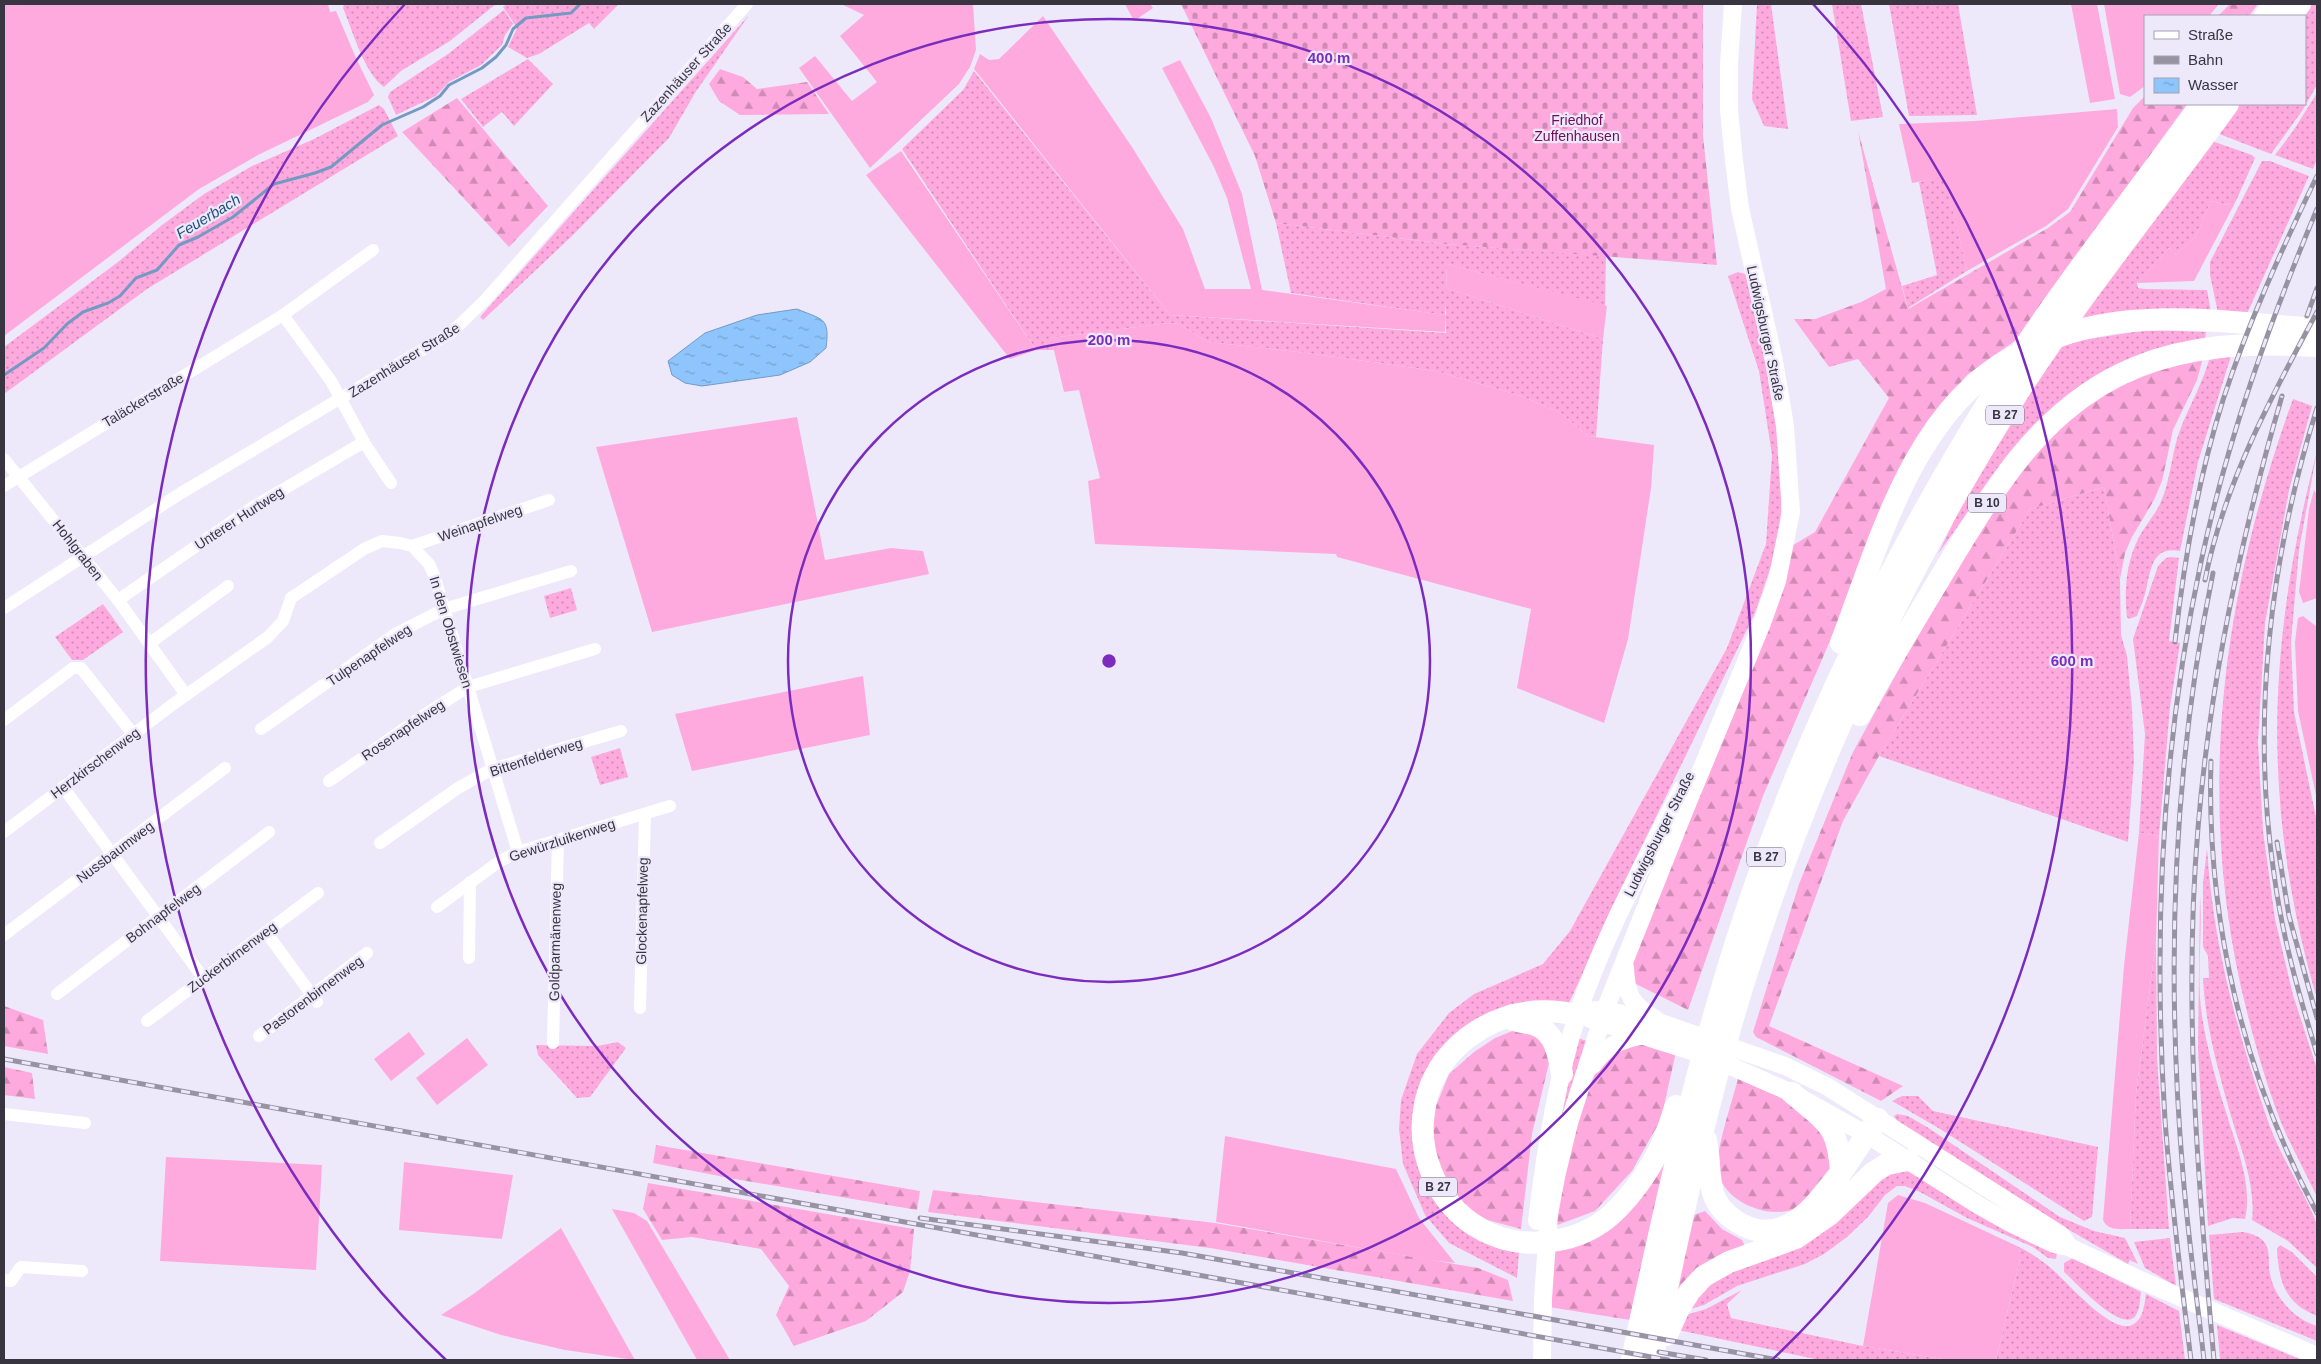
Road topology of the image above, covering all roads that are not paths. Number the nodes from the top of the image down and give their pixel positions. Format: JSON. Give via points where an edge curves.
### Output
{"nodes":[{"id":1,"x":747,"y":4,"type":"edge"},
{"id":2,"x":1733,"y":4,"type":"edge"},
{"id":3,"x":2274,"y":4,"type":"edge"},
{"id":4,"x":2300,"y":4,"type":"edge"},
{"id":5,"x":2266,"y":15,"type":"edge"},
{"id":6,"x":2292,"y":15,"type":"edge"},
{"id":7,"x":2201,"y":105,"type":"edge"},
{"id":8,"x":2227,"y":105,"type":"edge"},
{"id":9,"x":373,"y":250,"type":"dead end"},
{"id":10,"x":283,"y":315,"type":"junction"},
{"id":11,"x":2317,"y":329,"type":"edge"},
{"id":12,"x":2317,"y":346,"type":"edge"},
{"id":13,"x":341,"y":399,"type":"junction"},
{"id":14,"x":364,"y":442,"type":"junction"},
{"id":15,"x":4,"y":459,"type":"edge"},
{"id":16,"x":19,"y":476,"type":"junction"},
{"id":17,"x":391,"y":483,"type":"dead end"},
{"id":18,"x":4,"y":486,"type":"edge"},
{"id":19,"x":549,"y":500,"type":"dead end"},
{"id":20,"x":412,"y":546,"type":"junction"},
{"id":21,"x":83,"y":556,"type":"junction"},
{"id":22,"x":571,"y":571,"type":"dead end"},
{"id":23,"x":228,"y":586,"type":"dead end"},
{"id":24,"x":118,"y":600,"type":"junction"},
{"id":25,"x":4,"y":608,"type":"edge"},
{"id":26,"x":444,"y":609,"type":"junction"},
{"id":27,"x":150,"y":643,"type":"junction"},
{"id":28,"x":595,"y":649,"type":"dead end"},
{"id":29,"x":1748,"y":657,"type":"junction"},
{"id":30,"x":1842,"y":671,"type":"junction"},
{"id":31,"x":468,"y":687,"type":"junction"},
{"id":32,"x":186,"y":695,"type":"junction"},
{"id":33,"x":4,"y":720,"type":"edge"},
{"id":34,"x":261,"y":729,"type":"dead end"},
{"id":35,"x":621,"y":731,"type":"dead end"},
{"id":36,"x":133,"y":734,"type":"junction"},
{"id":37,"x":1828,"y":754,"type":"junction"},
{"id":38,"x":225,"y":768,"type":"dead end"},
{"id":39,"x":492,"y":769,"type":"junction"},
{"id":40,"x":329,"y":781,"type":"dead end"},
{"id":41,"x":62,"y":787,"type":"junction"},
{"id":42,"x":670,"y":806,"type":"dead end"},
{"id":43,"x":645,"y":814,"type":"junction"},
{"id":44,"x":4,"y":832,"type":"edge"},
{"id":45,"x":268,"y":832,"type":"dead end"},
{"id":46,"x":558,"y":840,"type":"junction"},
{"id":47,"x":380,"y":843,"type":"dead end"},
{"id":48,"x":518,"y":852,"type":"junction"},
{"id":49,"x":112,"y":854,"type":"junction"},
{"id":50,"x":470,"y":882,"type":"junction"},
{"id":51,"x":318,"y":893,"type":"dead end"},
{"id":52,"x":437,"y":906,"type":"dead end"},
{"id":53,"x":158,"y":917,"type":"junction"},
{"id":54,"x":266,"y":932,"type":"junction"},
{"id":55,"x":4,"y":935,"type":"edge"},
{"id":56,"x":367,"y":953,"type":"dead end"},
{"id":57,"x":469,"y":958,"type":"dead end"},
{"id":58,"x":1624,"y":961,"type":"junction"},
{"id":59,"x":204,"y":979,"type":"junction"},
{"id":60,"x":57,"y":994,"type":"dead end"},
{"id":61,"x":315,"y":998,"type":"junction"},
{"id":62,"x":640,"y":1008,"type":"dead end"},
{"id":63,"x":1725,"y":1014,"type":"junction"},
{"id":64,"x":1577,"y":1015,"type":"junction"},
{"id":65,"x":1506,"y":1017,"type":"junction"},
{"id":66,"x":1603,"y":1017,"type":"junction"},
{"id":67,"x":147,"y":1021,"type":"dead end"},
{"id":68,"x":1661,"y":1023,"type":"junction"},
{"id":69,"x":259,"y":1036,"type":"dead end"},
{"id":70,"x":1641,"y":1036,"type":"junction"},
{"id":71,"x":553,"y":1043,"type":"dead end"},
{"id":72,"x":1562,"y":1074,"type":"junction"},
{"id":73,"x":1584,"y":1074,"type":"junction"},
{"id":74,"x":1704,"y":1085,"type":"junction"},
{"id":75,"x":1792,"y":1093,"type":"junction"},
{"id":76,"x":4,"y":1114,"type":"edge"},
{"id":77,"x":85,"y":1123,"type":"dead end"},
{"id":78,"x":1703,"y":1129,"type":"junction"},
{"id":79,"x":1873,"y":1131,"type":"junction"},
{"id":80,"x":1908,"y":1160,"type":"junction"},
{"id":81,"x":1841,"y":1172,"type":"junction"},
{"id":82,"x":1812,"y":1227,"type":"junction"},
{"id":83,"x":2068,"y":1247,"type":"junction"},
{"id":84,"x":82,"y":1271,"type":"dead end"},
{"id":85,"x":4,"y":1280,"type":"edge"},
{"id":86,"x":1538,"y":1298,"type":"junction"},
{"id":87,"x":1656,"y":1328,"type":"junction"},
{"id":88,"x":2317,"y":1356,"type":"edge"},
{"id":89,"x":1533,"y":1360,"type":"edge"},
{"id":90,"x":1542,"y":1360,"type":"edge"},
{"id":91,"x":1632,"y":1360,"type":"edge"},
{"id":92,"x":1653,"y":1360,"type":"edge"}],
"edges":[{"from":1,"to":13,"type":"street","name":"Zazenhäuser Straße","via":[[466,320],[443,338]]},
{"from":2,"to":29,"type":"main road","name":"Ludwigsburger Straße","via":[[1729,110],[1734,161],[1740,208],[1785,426],[1790,512],[1777,581]]},
{"from":3,"to":5,"type":"highway"},
{"from":4,"to":6,"type":"highway"},
{"from":7,"to":30,"type":"highway","number":"B 27","via":[[2048,311],[1966,438],[1923,513]]},
{"from":8,"to":37,"type":"highway","number":"B 27","via":[[2059,330],[2015,397],[1939,524],[1901,596]]},
{"from":9,"to":10,"type":"street","name":"Taläckerstraße"},
{"from":10,"to":13,"type":"street"},
{"from":10,"to":16,"type":"street","name":"Taläckerstraße"},
{"from":11,"to":30,"type":"highway","number":"B 27","via":[[2194,320],[2110,324],[2075,331],[2038,344],[2007,361],[1967,392],[1930,438],[1901,490],[1840,645]]},
{"from":12,"to":37,"type":"highway","number":"B 10","via":[[2257,344],[2186,351],[2138,366],[2106,381],[2062,413],[1999,484],[1884,670],[1855,724]]},
{"from":13,"to":14,"type":"street"},
{"from":13,"to":21,"type":"street","name":"Zazenhäuser Straße","via":[[181,493]]},
{"from":14,"to":17,"type":"street"},
{"from":14,"to":24,"type":"street","name":"Unterer Hurtweg","via":[[251,508]]},
{"from":15,"to":16,"type":"street","name":"Hohlgraben"},
{"from":16,"to":18,"type":"street","name":"Taläckerstraße"},
{"from":16,"to":21,"type":"street","name":"Hohlgraben"},
{"from":19,"to":20,"type":"street","name":"Weinapfelweg"},
{"from":20,"to":26,"type":"street","name":"In den Obstwiesen","via":[[429,564]]},
{"from":20,"to":32,"type":"street","via":[[382,542],[364,549],[291,598],[277,630]]},
{"from":21,"to":24,"type":"street","name":"Hohlgraben"},
{"from":21,"to":25,"type":"street","name":"Zazenhäuser Straße"},
{"from":22,"to":26,"type":"street","name":"Tulpenapfelweg"},
{"from":23,"to":27,"type":"street"},
{"from":24,"to":27,"type":"street","name":"Hohlgraben"},
{"from":26,"to":31,"type":"street","name":"In den Obstwiesen"},
{"from":26,"to":34,"type":"street","name":"Tulpenapfelweg","via":[[397,633]]},
{"from":27,"to":32,"type":"street","name":"Hohlgraben"},
{"from":28,"to":31,"type":"street","name":"Rosenapfelweg"},
{"from":29,"to":58,"type":"main road","name":"Ludwigsburger Straße"},
{"from":29,"to":64,"type":"main road","name":"Ludwigsburger Straße","via":[[1608,938]]},
{"from":30,"to":63,"type":"highway","number":"B 27","via":[[1763,863]]},
{"from":31,"to":39,"type":"street","name":"In den Obstwiesen"},
{"from":31,"to":40,"type":"street","name":"Rosenapfelweg"},
{"from":32,"to":36,"type":"street","name":"Herzkirschenweg"},
{"from":33,"to":36,"type":"street","via":[[73,668],[81,668]]},
{"from":35,"to":39,"type":"street","name":"Bittenfelderweg"},
{"from":36,"to":41,"type":"street","name":"Herzkirschenweg"},
{"from":37,"to":63,"type":"highway","number":"B 27"},
{"from":38,"to":49,"type":"street","name":"Nussbaumweg"},
{"from":39,"to":47,"type":"street","name":"Bittenfelderweg","via":[[458,788]]},
{"from":39,"to":48,"type":"street","name":"In den Obstwiesen"},
{"from":41,"to":44,"type":"street","name":"Herzkirschenweg"},
{"from":41,"to":49,"type":"street"},
{"from":42,"to":43,"type":"street","name":"Gewürzluikenweg"},
{"from":43,"to":46,"type":"street","name":"Gewürzluikenweg"},
{"from":43,"to":62,"type":"street","name":"Glockenapfelweg"},
{"from":45,"to":53,"type":"street","name":"Bohnapfelweg"},
{"from":46,"to":48,"type":"street","name":"Gewürzluikenweg"},
{"from":46,"to":71,"type":"street","name":"Goldparmänenweg"},
{"from":48,"to":50,"type":"street","name":"Gewürzluikenweg"},
{"from":49,"to":53,"type":"street"},
{"from":49,"to":55,"type":"street","name":"Nussbaumweg"},
{"from":50,"to":52,"type":"street","name":"Gewürzluikenweg"},
{"from":50,"to":57,"type":"street"},
{"from":51,"to":54,"type":"street","name":"Zuckerbirnenweg"},
{"from":53,"to":59,"type":"street"},
{"from":53,"to":60,"type":"street","name":"Bohnapfelweg"},
{"from":54,"to":59,"type":"street","name":"Zuckerbirnenweg"},
{"from":54,"to":61,"type":"street"},
{"from":56,"to":61,"type":"street","name":"Pastorenbirnenweg"},
{"from":58,"to":66,"type":"main road","name":"Ludwigsburger Straße"},
{"from":58,"to":68,"type":"main road","via":[[1625,982],[1632,1000],[1640,1010]]},
{"from":59,"to":67,"type":"street","name":"Zuckerbirnenweg"},
{"from":61,"to":69,"type":"street","name":"Pastorenbirnenweg"},
{"from":63,"to":74,"type":"highway","number":"B 27"},
{"from":64,"to":65,"type":"highway","number":"B 27","via":[[1547,1010]]},
{"from":64,"to":66,"type":"main road"},
{"from":64,"to":72,"type":"main road","name":"Ludwigsburger Straße"},
{"from":65,"to":72,"type":"highway","via":[[1535,1025],[1548,1034],[1557,1049]]},
{"from":65,"to":74,"type":"highway","number":"B 27","via":[[1465,1040],[1442,1066],[1427,1098],[1422,1128],[1435,1183],[1447,1202],[1462,1218],[1499,1238],[1520,1243],[1563,1240],[1594,1227],[1611,1215],[1654,1158],[1676,1107]]},
{"from":66,"to":68,"type":"main road"},
{"from":66,"to":70,"type":"main road"},
{"from":66,"to":73,"type":"main road","name":"Ludwigsburger Straße"},
{"from":68,"to":79,"type":"main road","via":[[1785,1066],[1828,1087]]},
{"from":70,"to":73,"type":"main road","via":[[1611,1045]]},
{"from":70,"to":75,"type":"main road","via":[[1710,1057]]},
{"from":72,"to":86,"type":"main road","name":"Ludwigsburger Straße","via":[[1540,1194]]},
{"from":73,"to":86,"type":"main road","name":"Ludwigsburger Straße","via":[[1556,1177]]},
{"from":74,"to":78,"type":"highway","number":"B 27"},
{"from":74,"to":87,"type":"highway","number":"B 27"},
{"from":75,"to":79,"type":"main road"},
{"from":75,"to":81,"type":"highway","via":[[1833,1131],[1839,1146]]},
{"from":76,"to":77,"type":"street"},
{"from":78,"to":81,"type":"highway","number":"B 27","via":[[1713,1193],[1726,1214],[1746,1227],[1772,1230],[1798,1221],[1821,1199]]},
{"from":78,"to":87,"type":"highway","number":"B 27"},
{"from":79,"to":80,"type":"main road"},
{"from":79,"to":81,"type":"highway","number":"B 27"},
{"from":79,"to":82,"type":"highway","number":"B 27","via":[[1867,1155]]},
{"from":79,"to":83,"type":"main road","via":[[2061,1234]]},
{"from":80,"to":82,"type":"highway","number":"B 27","via":[[1887,1164],[1874,1172]]},
{"from":80,"to":83,"type":"main road","via":[[2010,1224]]},
{"from":82,"to":87,"type":"highway","number":"B 27","via":[[1796,1238],[1729,1262],[1704,1276],[1678,1310]]},
{"from":83,"to":88,"type":"main road"},
{"from":84,"to":85,"type":"street","via":[[21,1267],[11,1281]]},
{"from":86,"to":89,"type":"main road"},
{"from":86,"to":90,"type":"main road"},
{"from":87,"to":91,"type":"highway","number":"B 27"},
{"from":87,"to":92,"type":"highway","number":"B 27"}]}
